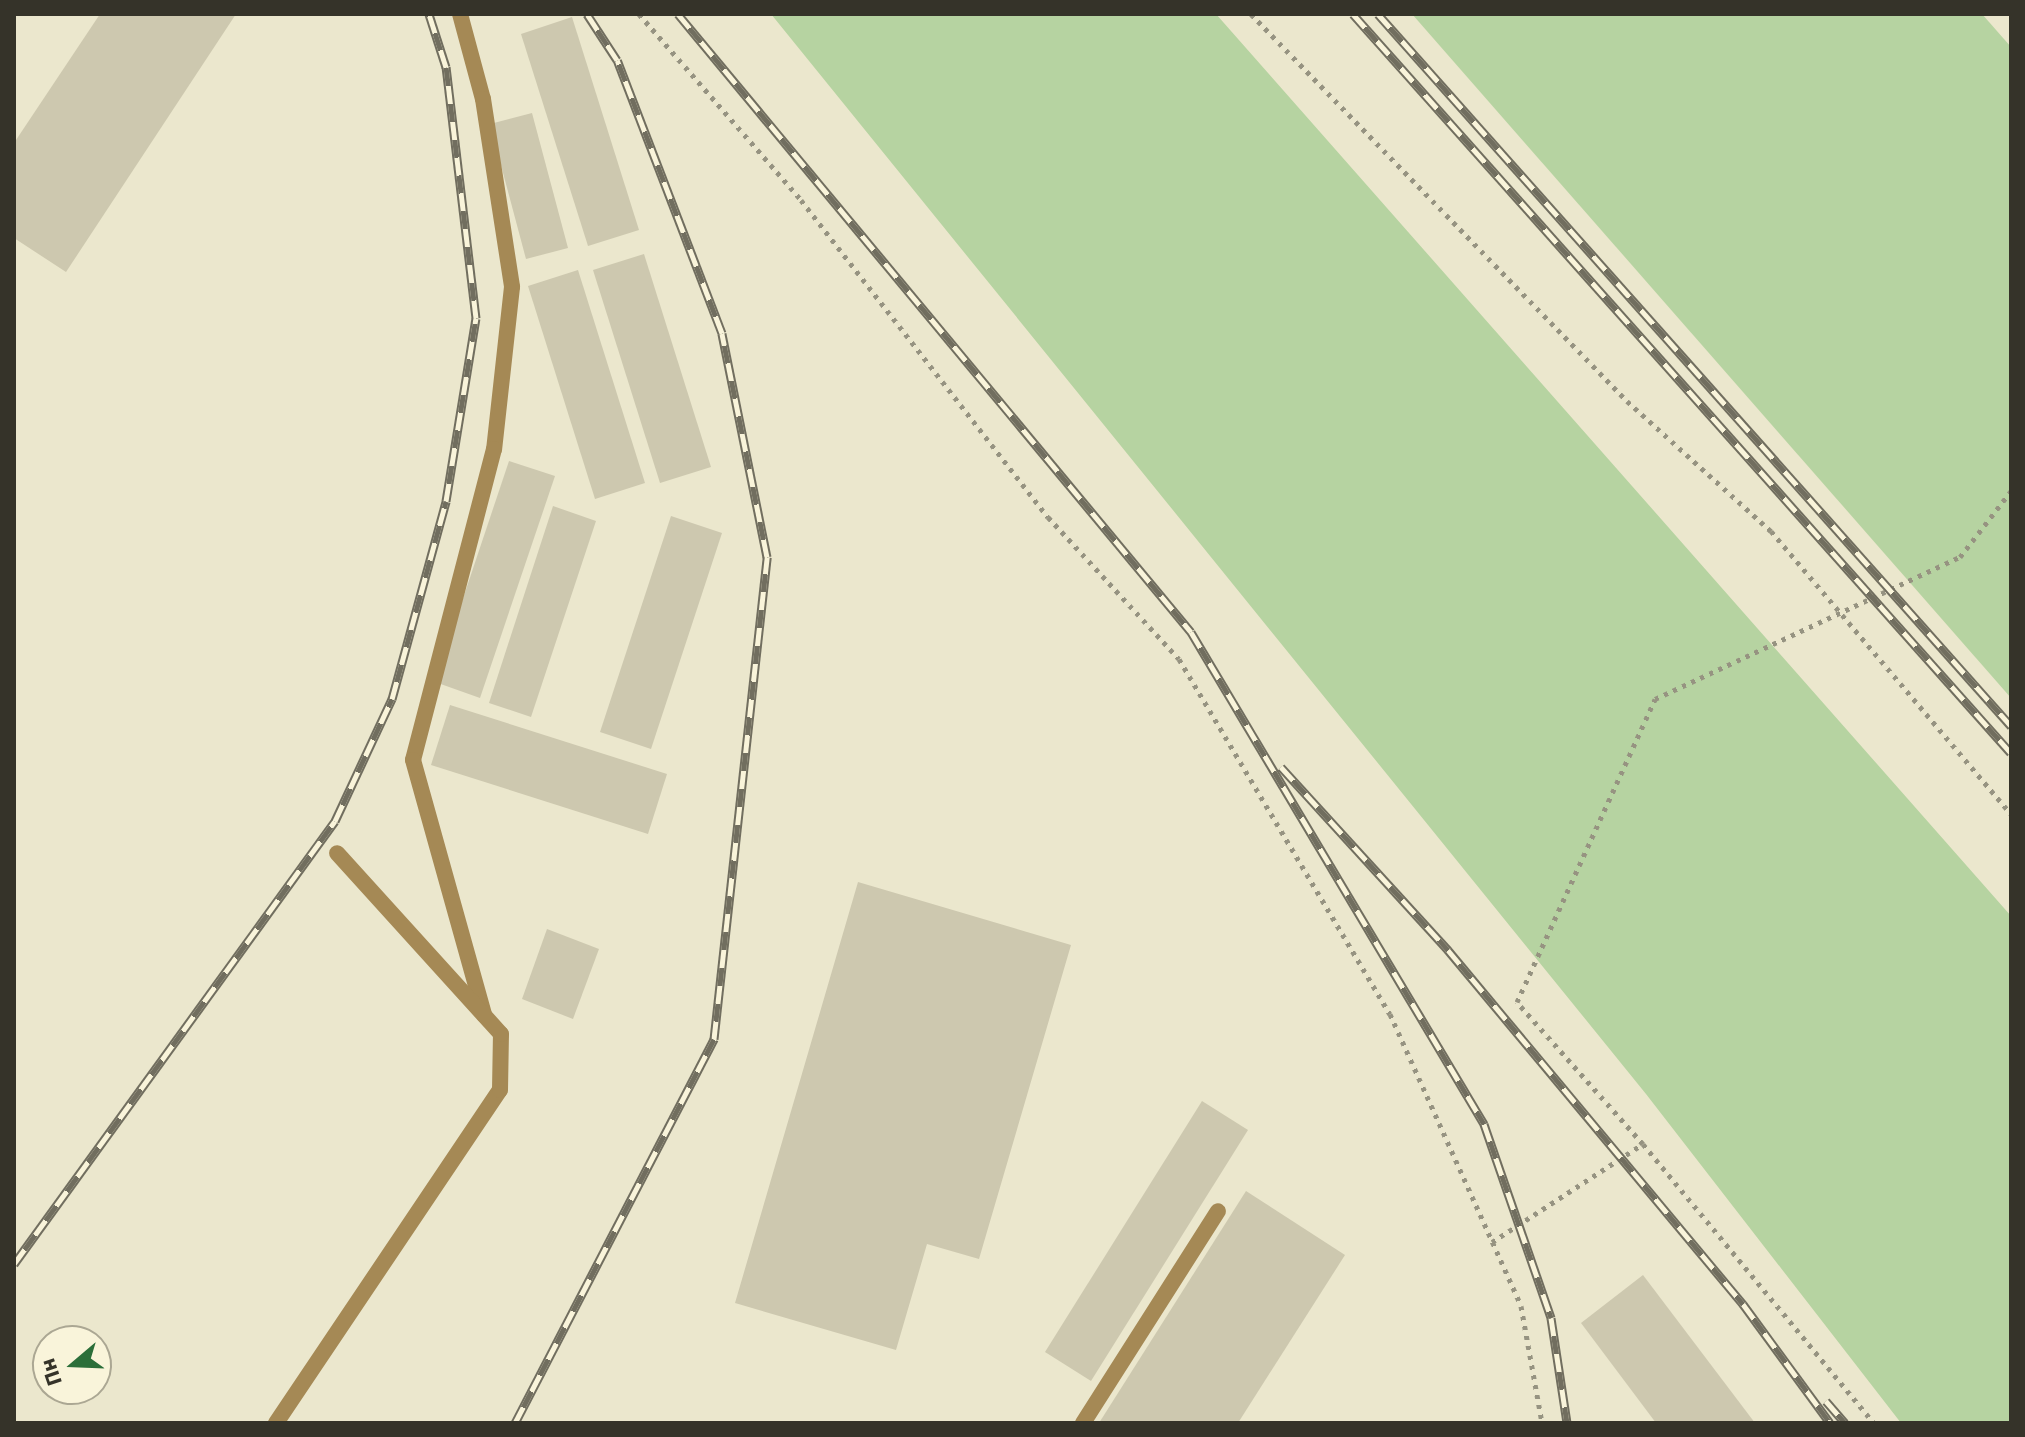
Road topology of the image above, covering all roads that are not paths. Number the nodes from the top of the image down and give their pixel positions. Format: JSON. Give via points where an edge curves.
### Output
{"nodes":[{"id":1,"x":460,"y":14,"type":"edge"},
{"id":2,"x":337,"y":853,"type":"dead end"},
{"id":3,"x":484,"y":1015,"type":"junction"},
{"id":4,"x":1218,"y":1211,"type":"dead end"},
{"id":5,"x":276,"y":1423,"type":"edge"},
{"id":6,"x":1083,"y":1423,"type":"edge"}],
"edges":[{"from":1,"to":3,"type":"lane","via":[[483,99],[512,287],[494,449],[413,760]]},
{"from":2,"to":3,"type":"lane"},
{"from":3,"to":5,"type":"lane","via":[[501,1034],[500,1090]]},
{"from":4,"to":6,"type":"lane"}]}
